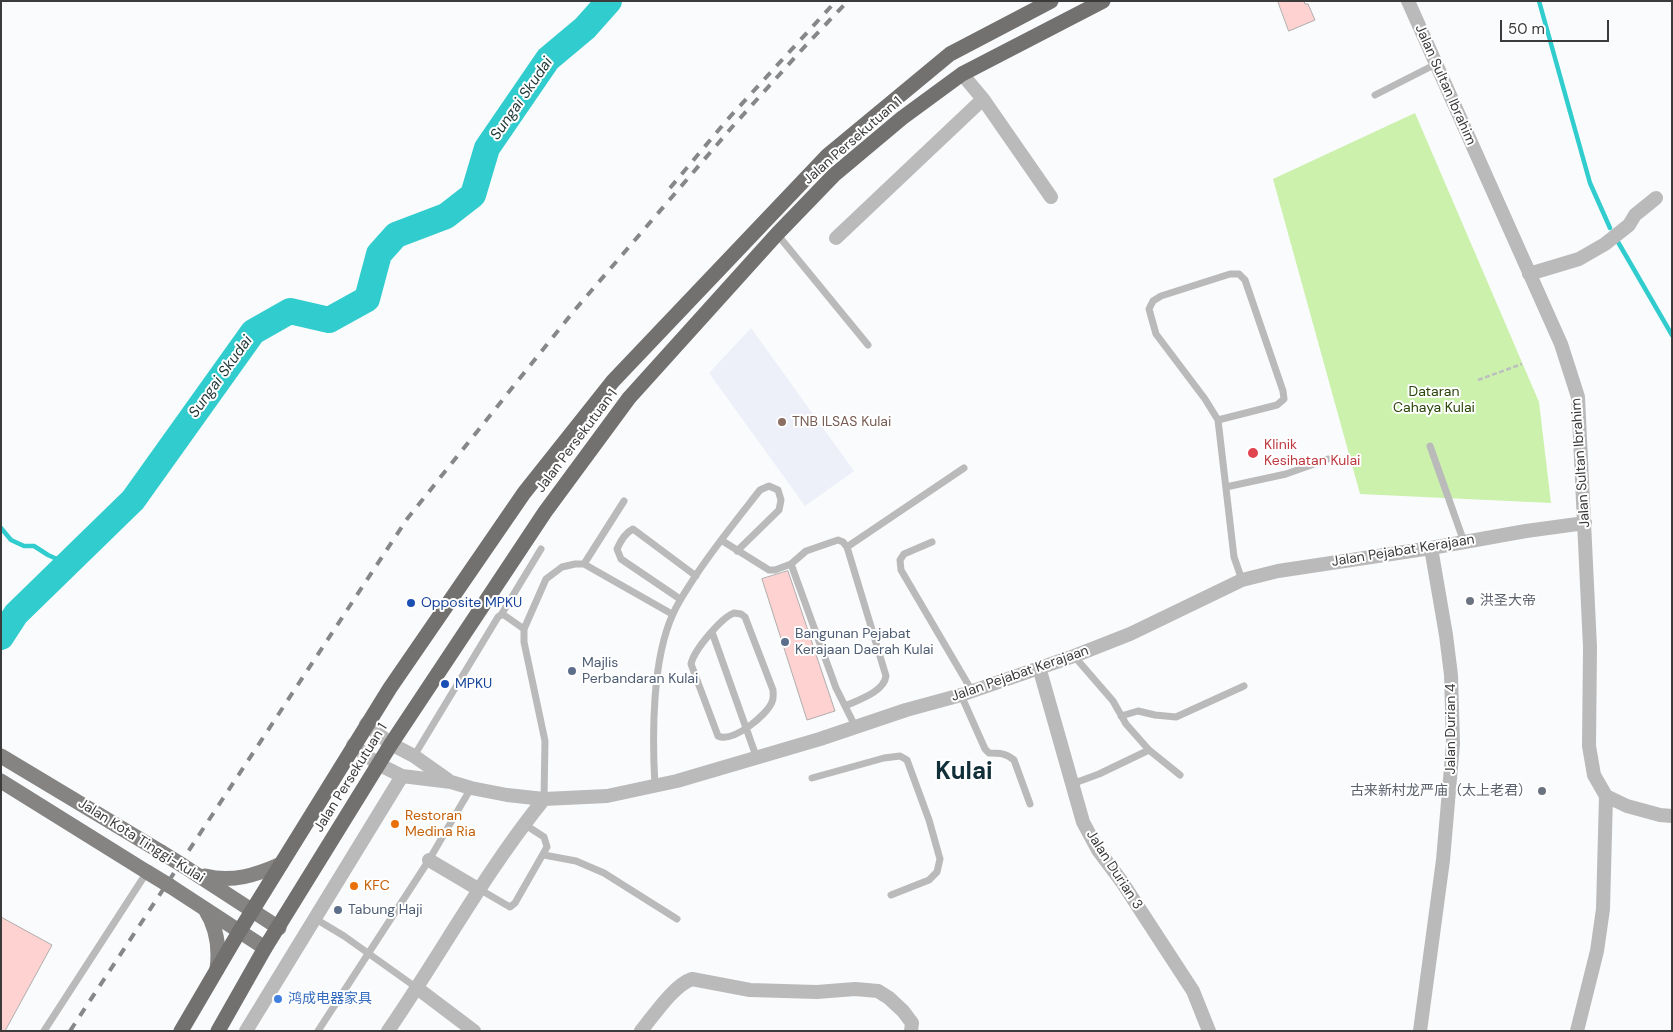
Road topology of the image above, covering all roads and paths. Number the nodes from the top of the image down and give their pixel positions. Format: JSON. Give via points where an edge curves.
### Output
{"nodes":[{"id":1,"x":1051,"y":1,"type":"edge"},
{"id":2,"x":1103,"y":1,"type":"edge"},
{"id":3,"x":1408,"y":1,"type":"edge"},
{"id":4,"x":1436,"y":64,"type":"junction"},
{"id":5,"x":962,"y":74,"type":"junction"},
{"id":6,"x":1375,"y":95,"type":"dead end"},
{"id":7,"x":983,"y":99,"type":"junction"},
{"id":8,"x":1052,"y":197,"type":"dead end"},
{"id":9,"x":1656,"y":198,"type":"dead end"},
{"id":10,"x":777,"y":234,"type":"junction"},
{"id":11,"x":836,"y":238,"type":"dead end"},
{"id":12,"x":1530,"y":274,"type":"junction"},
{"id":13,"x":868,"y":345,"type":"dead end"},
{"id":14,"x":1522,"y":364,"type":"dead end"},
{"id":15,"x":1478,"y":380,"type":"dead end"},
{"id":16,"x":1218,"y":420,"type":"junction"},
{"id":17,"x":1430,"y":446,"type":"dead end"},
{"id":18,"x":1328,"y":459,"type":"dead end"},
{"id":19,"x":964,"y":468,"type":"dead end"},
{"id":20,"x":1226,"y":487,"type":"junction"},
{"id":21,"x":624,"y":501,"type":"dead end"},
{"id":22,"x":1585,"y":523,"type":"junction"},
{"id":23,"x":721,"y":540,"type":"junction"},
{"id":24,"x":932,"y":542,"type":"dead end"},
{"id":25,"x":1464,"y":542,"type":"junction"},
{"id":26,"x":847,"y":547,"type":"junction"},
{"id":27,"x":1431,"y":548,"type":"junction"},
{"id":28,"x":542,"y":549,"type":"dead end"},
{"id":29,"x":737,"y":551,"type":"junction"},
{"id":30,"x":584,"y":564,"type":"junction"},
{"id":31,"x":791,"y":564,"type":"junction"},
{"id":32,"x":696,"y":576,"type":"junction"},
{"id":33,"x":1242,"y":580,"type":"junction"},
{"id":34,"x":680,"y":599,"type":"junction"},
{"id":35,"x":672,"y":614,"type":"junction"},
{"id":36,"x":501,"y":615,"type":"junction"},
{"id":37,"x":524,"y":628,"type":"junction"},
{"id":38,"x":712,"y":632,"type":"junction"},
{"id":39,"x":1074,"y":656,"type":"junction"},
{"id":40,"x":1039,"y":667,"type":"junction"},
{"id":41,"x":1244,"y":686,"type":"dead end"},
{"id":42,"x":966,"y":693,"type":"junction"},
{"id":43,"x":845,"y":706,"type":"junction"},
{"id":44,"x":1122,"y":716,"type":"junction"},
{"id":45,"x":366,"y":724,"type":"junction"},
{"id":46,"x":855,"y":726,"type":"junction"},
{"id":47,"x":747,"y":730,"type":"junction"},
{"id":48,"x":391,"y":744,"type":"junction"},
{"id":49,"x":352,"y":745,"type":"junction"},
{"id":50,"x":1149,"y":750,"type":"junction"},
{"id":51,"x":1,"y":756,"type":"edge"},
{"id":52,"x":414,"y":756,"type":"junction"},
{"id":53,"x":756,"y":756,"type":"junction"},
{"id":54,"x":378,"y":764,"type":"junction"},
{"id":55,"x":1180,"y":775,"type":"dead end"},
{"id":56,"x":402,"y":776,"type":"junction"},
{"id":57,"x":812,"y":778,"type":"dead end"},
{"id":58,"x":1,"y":781,"type":"edge"},
{"id":59,"x":451,"y":782,"type":"junction"},
{"id":60,"x":1072,"y":784,"type":"junction"},
{"id":61,"x":655,"y":786,"type":"junction"},
{"id":62,"x":471,"y":788,"type":"junction"},
{"id":63,"x":1606,"y":796,"type":"junction"},
{"id":64,"x":544,"y":799,"type":"junction"},
{"id":65,"x":1030,"y":804,"type":"dead end"},
{"id":66,"x":1672,"y":816,"type":"edge"},
{"id":67,"x":524,"y":824,"type":"junction"},
{"id":68,"x":544,"y":855,"type":"junction"},
{"id":69,"x":428,"y":860,"type":"junction"},
{"id":70,"x":281,"y":864,"type":"junction"},
{"id":71,"x":148,"y":872,"type":"junction"},
{"id":72,"x":196,"y":874,"type":"junction"},
{"id":73,"x":478,"y":889,"type":"junction"},
{"id":74,"x":892,"y":895,"type":"dead end"},
{"id":75,"x":204,"y":908,"type":"junction"},
{"id":76,"x":252,"y":912,"type":"junction"},
{"id":77,"x":314,"y":918,"type":"junction"},
{"id":78,"x":677,"y":919,"type":"dead end"},
{"id":79,"x":278,"y":928,"type":"junction"},
{"id":80,"x":239,"y":932,"type":"junction"},
{"id":81,"x":265,"y":948,"type":"junction"},
{"id":82,"x":368,"y":952,"type":"junction"},
{"id":83,"x":217,"y":969,"type":"junction"},
{"id":84,"x":418,"y":988,"type":"junction"},
{"id":85,"x":44,"y":1031,"type":"edge"},
{"id":86,"x":181,"y":1031,"type":"edge"},
{"id":87,"x":218,"y":1031,"type":"edge"},
{"id":88,"x":246,"y":1031,"type":"edge"},
{"id":89,"x":318,"y":1031,"type":"edge"},
{"id":90,"x":388,"y":1031,"type":"edge"},
{"id":91,"x":474,"y":1031,"type":"edge"},
{"id":92,"x":641,"y":1031,"type":"edge"},
{"id":93,"x":911,"y":1031,"type":"edge"},
{"id":94,"x":1209,"y":1031,"type":"edge"},
{"id":95,"x":1420,"y":1031,"type":"edge"},
{"id":96,"x":1576,"y":1031,"type":"edge"}],
"edges":[{"from":1,"to":45,"type":"highway","name":"Jalan Persekutuan 1","via":[[950,54],[828,155],[626,367],[524,493]]},
{"from":2,"to":5,"type":"highway","name":"Jalan Persekutuan 1"},
{"from":3,"to":4,"type":"street","name":"Jalan Sultan Ibrahim"},
{"from":4,"to":6,"type":"lane"},
{"from":4,"to":12,"type":"street","name":"Jalan Sultan Ibrahim"},
{"from":5,"to":7,"type":"street"},
{"from":5,"to":10,"type":"highway","name":"Jalan Persekutuan 1","via":[[902,118],[834,175]]},
{"from":7,"to":8,"type":"street"},
{"from":7,"to":11,"type":"street"},
{"from":9,"to":12,"type":"street","via":[[1622,231],[1584,257]]},
{"from":10,"to":13,"type":"lane"},
{"from":10,"to":48,"type":"highway","name":"Jalan Persekutuan 1","via":[[629,398],[545,512]]},
{"from":12,"to":22,"type":"street","name":"Jalan Sultan Ibrahim","via":[[1561,344],[1578,397]]},
{"from":14,"to":15,"type":"path"},
{"from":16,"to":16,"type":"lane","via":[[1277,405],[1284,399],[1245,280],[1239,274],[1160,296],[1153,300],[1149,309],[1156,334]]},
{"from":16,"to":20,"type":"lane"},
{"from":17,"to":25,"type":"lane"},
{"from":18,"to":20,"type":"lane","via":[[1286,474]]},
{"from":19,"to":26,"type":"lane"},
{"from":20,"to":33,"type":"lane","via":[[1234,556]]},
{"from":21,"to":30,"type":"lane"},
{"from":22,"to":25,"type":"street","name":"Jalan Pejabat Kerajaan"},
{"from":22,"to":63,"type":"street","name":"Jalan Sultan Ibrahim","via":[[1590,647],[1589,746],[1594,775]]},
{"from":23,"to":29,"type":"lane"},
{"from":23,"to":29,"type":"lane","via":[[760,490],[768,486],[778,490],[779,510]]},
{"from":23,"to":32,"type":"lane"},
{"from":24,"to":42,"type":"lane","via":[[904,554],[900,560],[901,570]]},
{"from":25,"to":27,"type":"street","name":"Jalan Pejabat Kerajaan"},
{"from":26,"to":31,"type":"lane","via":[[838,540],[806,552]]},
{"from":26,"to":43,"type":"lane","via":[[886,676],[881,688]]},
{"from":27,"to":33,"type":"street","name":"Jalan Pejabat Kerajaan","via":[[1278,571]]},
{"from":27,"to":95,"type":"street","name":"Jalan Durian 4","via":[[1450,667],[1453,744],[1443,860]]},
{"from":28,"to":36,"type":"lane"},
{"from":29,"to":31,"type":"lane","via":[[769,570]]},
{"from":30,"to":35,"type":"lane"},
{"from":30,"to":37,"type":"lane","via":[[562,567],[546,579]]},
{"from":31,"to":43,"type":"lane"},
{"from":32,"to":34,"type":"lane"},
{"from":32,"to":34,"type":"lane","via":[[632,529],[619,543],[617,549],[621,559]]},
{"from":33,"to":39,"type":"street","name":"Jalan Pejabat Kerajaan","via":[[1130,634]]},
{"from":34,"to":35,"type":"lane"},
{"from":35,"to":61,"type":"lane","via":[[664,634],[656,692]]},
{"from":36,"to":37,"type":"lane"},
{"from":36,"to":52,"type":"lane"},
{"from":37,"to":64,"type":"lane","via":[[524,642],[545,740]]},
{"from":38,"to":47,"type":"lane"},
{"from":38,"to":47,"type":"lane","via":[[692,660],[692,669],[718,736],[725,738]]},
{"from":38,"to":47,"type":"lane","via":[[727,616],[734,613],[745,617],[773,690],[772,704]]},
{"from":39,"to":40,"type":"street","name":"Jalan Pejabat Kerajaan"},
{"from":39,"to":44,"type":"lane"},
{"from":40,"to":42,"type":"street","name":"Jalan Pejabat Kerajaan"},
{"from":40,"to":60,"type":"street","name":"Jalan Durian 3"},
{"from":41,"to":44,"type":"lane","via":[[1176,718],[1138,711]]},
{"from":42,"to":46,"type":"street","name":"Jalan Pejabat Kerajaan"},
{"from":42,"to":65,"type":"lane","via":[[985,749],[989,753],[1009,755],[1014,760]]},
{"from":43,"to":46,"type":"lane"},
{"from":44,"to":50,"type":"lane"},
{"from":45,"to":48,"type":"street","name":"Jalan Pejabat Kerajaan"},
{"from":45,"to":49,"type":"highway","name":"Jalan Persekutuan 1"},
{"from":46,"to":53,"type":"street","name":"Jalan Pejabat Kerajaan"},
{"from":47,"to":53,"type":"lane"},
{"from":48,"to":52,"type":"street","name":"Jalan Pejabat Kerajaan"},
{"from":48,"to":54,"type":"highway","name":"Jalan Persekutuan 1"},
{"from":49,"to":54,"type":"street","name":"Jalan Pejabat Kerajaan"},
{"from":49,"to":70,"type":"highway","name":"Jalan Persekutuan 1"},
{"from":50,"to":55,"type":"lane"},
{"from":50,"to":60,"type":"lane"},
{"from":51,"to":72,"type":"main road","name":"Jalan Kota Tinggi-Kulai","bridge":true},
{"from":52,"to":59,"type":"street","name":"Jalan Pejabat Kerajaan"},
{"from":53,"to":61,"type":"street","name":"Jalan Pejabat Kerajaan"},
{"from":54,"to":56,"type":"street","name":"Jalan Pejabat Kerajaan"},
{"from":54,"to":79,"type":"highway","name":"Jalan Persekutuan 1"},
{"from":56,"to":59,"type":"street","name":"Jalan Pejabat Kerajaan"},
{"from":56,"to":77,"type":"street"},
{"from":57,"to":74,"type":"lane","via":[[884,758],[900,756],[908,760],[940,860],[937,872],[929,880]]},
{"from":58,"to":71,"type":"main road","name":"Jalan Kota Tinggi-Kulai"},
{"from":59,"to":62,"type":"street","name":"Jalan Pejabat Kerajaan"},
{"from":60,"to":94,"type":"street","name":"Jalan Durian 3","via":[[1083,822],[1094,843],[1193,991]]},
{"from":61,"to":64,"type":"street","name":"Jalan Pejabat Kerajaan","via":[[608,796]]},
{"from":62,"to":64,"type":"street","name":"Jalan Pejabat Kerajaan"},
{"from":62,"to":69,"type":"lane"},
{"from":63,"to":66,"type":"street","via":[[1628,806]]},
{"from":63,"to":96,"type":"street","via":[[1603,909],[1597,951]]},
{"from":64,"to":67,"type":"street"},
{"from":67,"to":68,"type":"lane","via":[[544,837],[548,847]]},
{"from":67,"to":73,"type":"street"},
{"from":68,"to":73,"type":"lane","via":[[510,907]]},
{"from":68,"to":78,"type":"lane","via":[[576,861],[604,874]]},
{"from":69,"to":73,"type":"street"},
{"from":69,"to":82,"type":"lane"},
{"from":70,"to":72,"type":"main road","via":[[234,879]]},
{"from":70,"to":76,"type":"highway","name":"Jalan Persekutuan 1"},
{"from":71,"to":75,"type":"main road","name":"Jalan Kota Tinggi-Kulai","bridge":true},
{"from":71,"to":85,"type":"lane"},
{"from":72,"to":76,"type":"main road","name":"Jalan Kota Tinggi-Kulai"},
{"from":73,"to":84,"type":"street"},
{"from":75,"to":80,"type":"main road","name":"Jalan Kota Tinggi-Kulai"},
{"from":75,"to":83,"type":"main road","via":[[218,944]]},
{"from":76,"to":79,"type":"main road","name":"Jalan Kota Tinggi-Kulai"},
{"from":76,"to":80,"type":"highway","name":"Jalan Persekutuan 1"},
{"from":77,"to":82,"type":"lane"},
{"from":77,"to":88,"type":"street"},
{"from":79,"to":81,"type":"highway","name":"Jalan Persekutuan 1"},
{"from":80,"to":81,"type":"main road","name":"Jalan Kota Tinggi-Kulai"},
{"from":80,"to":83,"type":"highway","name":"Jalan Persekutuan 1"},
{"from":81,"to":87,"type":"highway","name":"Jalan Persekutuan 1"},
{"from":82,"to":84,"type":"lane"},
{"from":82,"to":89,"type":"lane"},
{"from":83,"to":86,"type":"highway","name":"Jalan Persekutuan 1"},
{"from":84,"to":90,"type":"street"},
{"from":84,"to":91,"type":"street"},
{"from":92,"to":93,"type":"street","via":[[677,988],[692,979],[750,990],[878,991],[904,1011],[912,1022]]}]}
